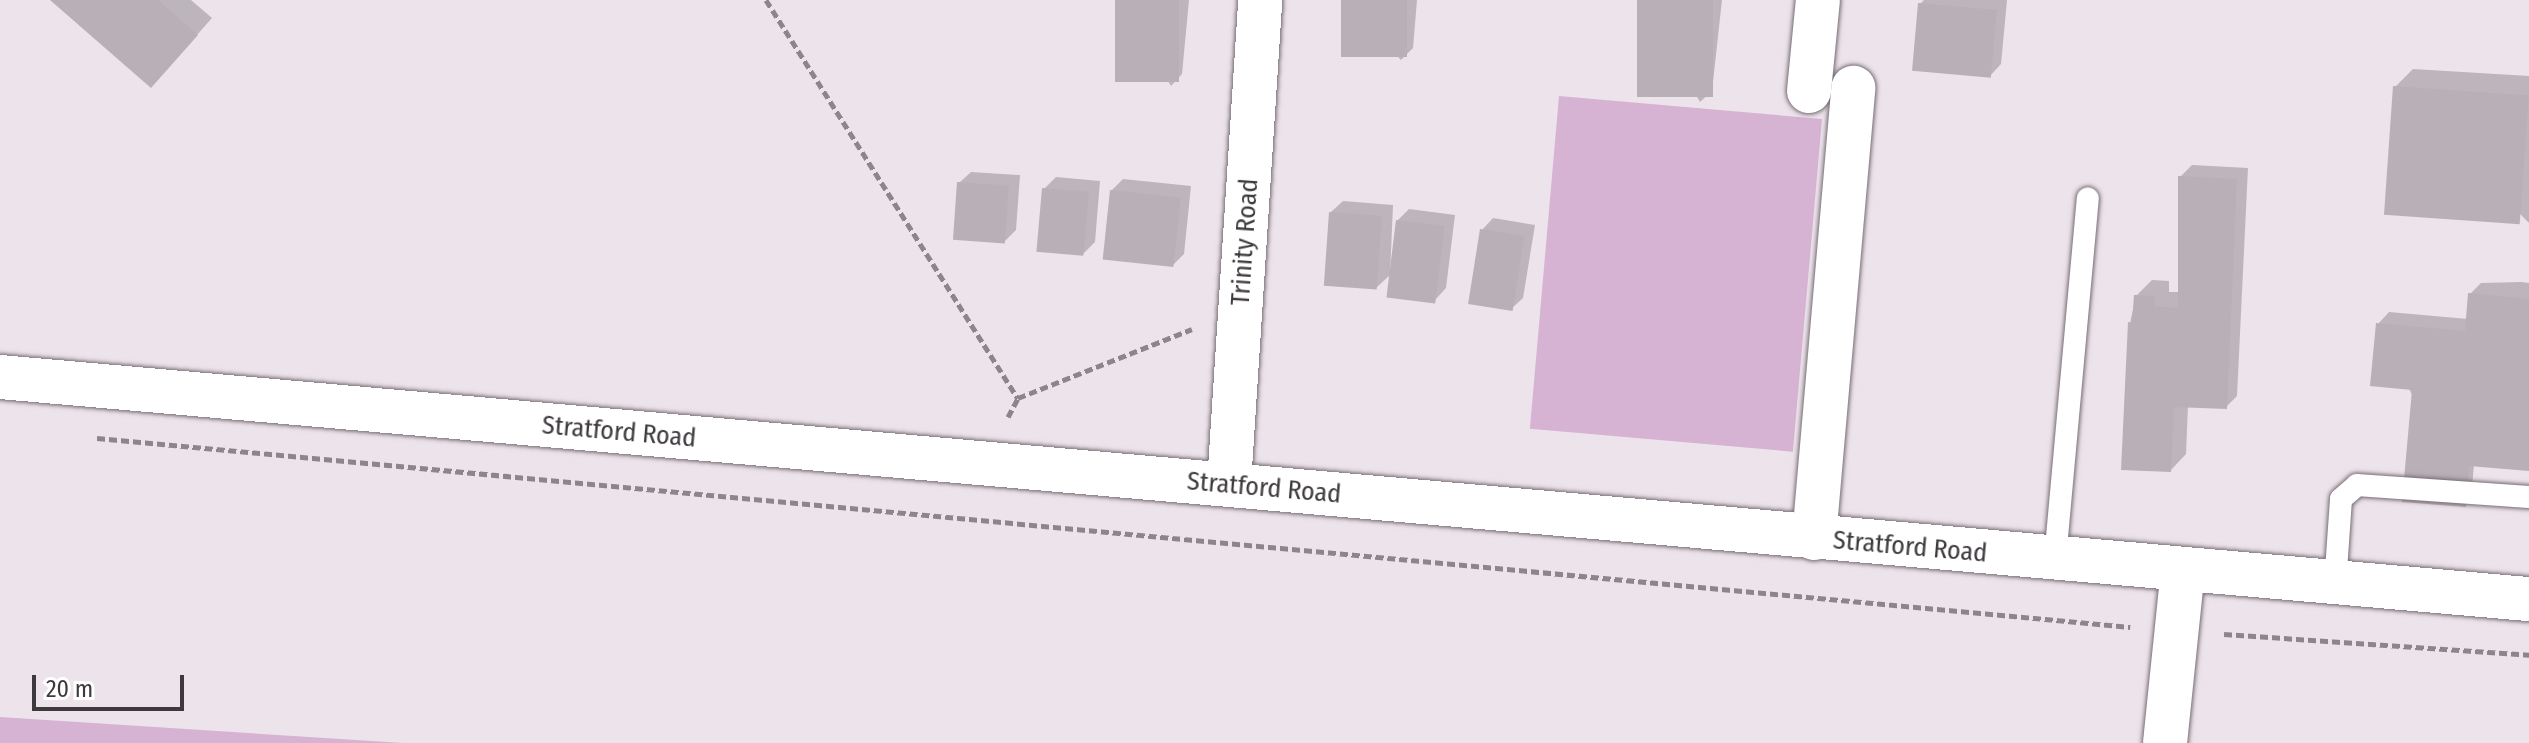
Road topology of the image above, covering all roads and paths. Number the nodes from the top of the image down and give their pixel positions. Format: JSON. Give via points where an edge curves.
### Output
{"nodes":[{"id":1,"x":766,"y":0,"type":"edge"},
{"id":2,"x":1260,"y":0,"type":"edge"},
{"id":3,"x":1818,"y":0,"type":"edge"},
{"id":4,"x":1853,"y":88,"type":"dead end"},
{"id":5,"x":1809,"y":91,"type":"dead end"},
{"id":6,"x":2088,"y":199,"type":"dead end"},
{"id":7,"x":1240,"y":310,"type":"junction"},
{"id":8,"x":0,"y":377,"type":"edge"},
{"id":9,"x":79,"y":436,"type":"dead end"},
{"id":10,"x":1229,"y":484,"type":"junction"},
{"id":11,"x":2529,"y":497,"type":"edge"},
{"id":12,"x":1814,"y":538,"type":"junction"},
{"id":13,"x":2055,"y":559,"type":"junction"},
{"id":14,"x":2183,"y":570,"type":"junction"},
{"id":15,"x":2335,"y":585,"type":"junction"},
{"id":16,"x":2529,"y":599,"type":"edge"},
{"id":17,"x":2175,"y":631,"type":"junction"},
{"id":18,"x":2529,"y":655,"type":"edge"},
{"id":19,"x":2165,"y":743,"type":"edge"}],
"edges":[{"from":1,"to":7,"type":"path","via":[[1018,398]]},
{"from":2,"to":7,"type":"street","name":"Trinity Road"},
{"from":3,"to":5,"type":"street"},
{"from":4,"to":12,"type":"street"},
{"from":6,"to":13,"type":"lane"},
{"from":7,"to":10,"type":"street","name":"Trinity Road"},
{"from":8,"to":10,"type":"street","name":"Stratford Road"},
{"from":9,"to":17,"type":"path"},
{"from":10,"to":12,"type":"street","name":"Stratford Road"},
{"from":11,"to":15,"type":"lane","via":[[2357,485],[2341,499]]},
{"from":12,"to":13,"type":"street","name":"Stratford Road"},
{"from":13,"to":14,"type":"street","name":"Stratford Road"},
{"from":14,"to":15,"type":"street","name":"Stratford Road"},
{"from":14,"to":17,"type":"street"},
{"from":15,"to":16,"type":"street","name":"Stratford Road"},
{"from":17,"to":18,"type":"path"},
{"from":17,"to":19,"type":"street"}]}
